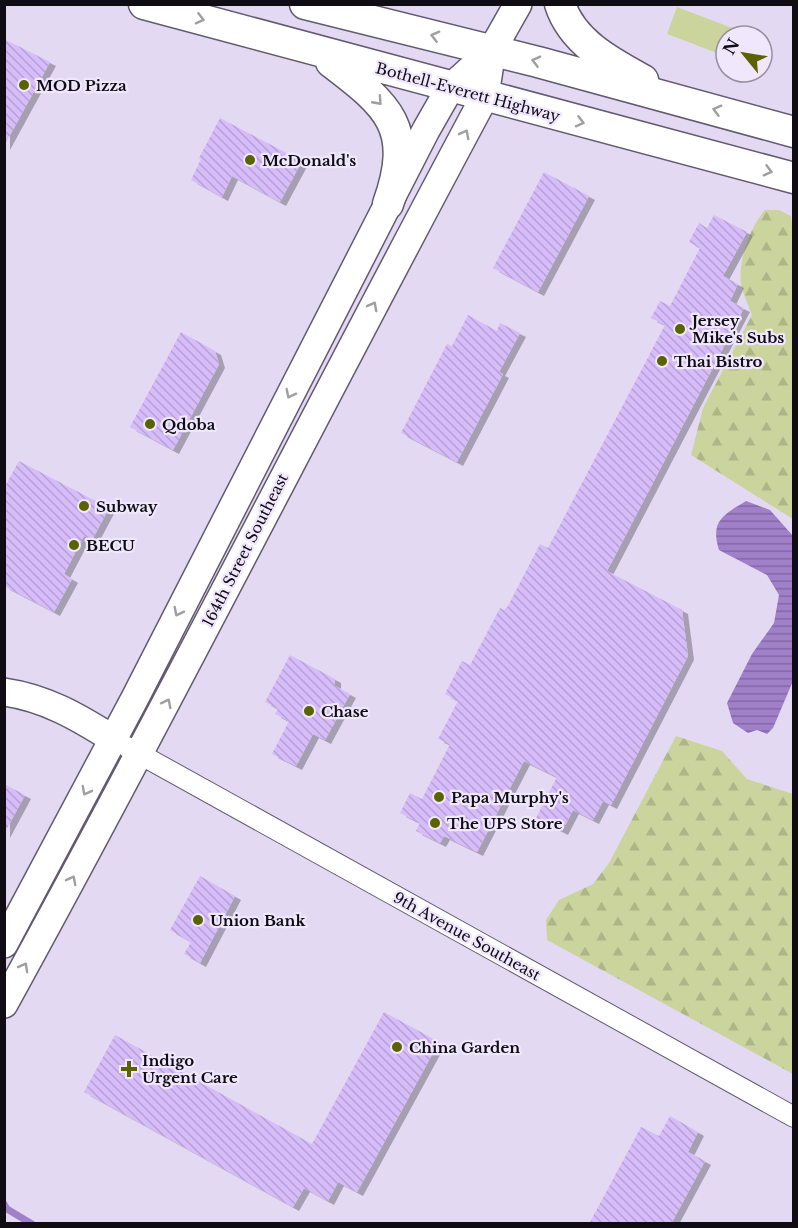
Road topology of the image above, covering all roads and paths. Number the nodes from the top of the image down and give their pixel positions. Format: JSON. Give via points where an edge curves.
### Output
{"nodes":[{"id":1,"x":144,"y":4,"type":"edge"},
{"id":2,"x":305,"y":4,"type":"edge"},
{"id":3,"x":518,"y":4,"type":"edge"},
{"id":4,"x":560,"y":4,"type":"edge"},
{"id":5,"x":492,"y":50,"type":"junction"},
{"id":6,"x":316,"y":51,"type":"junction"},
{"id":7,"x":450,"y":88,"type":"junction"},
{"id":8,"x":485,"y":96,"type":"junction"},
{"id":9,"x":674,"y":98,"type":"junction"},
{"id":10,"x":794,"y":132,"type":"edge"},
{"id":11,"x":794,"y":178,"type":"edge"},
{"id":12,"x":388,"y":204,"type":"junction"},
{"id":13,"x":4,"y":692,"type":"edge"},
{"id":14,"x":113,"y":739,"type":"junction"},
{"id":15,"x":140,"y":755,"type":"junction"},
{"id":16,"x":4,"y":944,"type":"edge"},
{"id":17,"x":4,"y":1004,"type":"edge"},
{"id":18,"x":794,"y":1117,"type":"edge"}],
"edges":[{"from":1,"to":6,"type":"main road","name":"Bothell-Everett Highway","one_way":true},
{"from":5,"to":2,"type":"main road","one_way":true},
{"from":3,"to":5,"type":"main road"},
{"from":4,"to":9,"type":"main road","via":[[566,22],[580,39],[620,68]]},
{"from":5,"to":7,"type":"main road","name":"164th Street Southeast"},
{"from":5,"to":8,"type":"main road","name":"164th Street Southeast"},
{"from":9,"to":5,"type":"main road","one_way":true},
{"from":6,"to":7,"type":"main road","name":"Bothell-Everett Highway"},
{"from":6,"to":12,"type":"main road","one_way":true,"via":[[379,101],[389,115],[400,151]]},
{"from":7,"to":8,"type":"main road","name":"Bothell-Everett Highway"},
{"from":7,"to":12,"type":"main road","name":"164th Street Southeast"},
{"from":8,"to":11,"type":"main road","name":"Bothell-Everett Highway","one_way":true},
{"from":15,"to":8,"type":"main road","name":"164th Street Southeast","one_way":true,"via":[[244,549]]},
{"from":10,"to":9,"type":"main road","one_way":true},
{"from":12,"to":14,"type":"main road","name":"164th Street Southeast","one_way":true},
{"from":13,"to":14,"type":"main road","via":[[45,701]]},
{"from":14,"to":15,"type":"street","name":"9th Avenue Southeast"},
{"from":14,"to":16,"type":"main road","name":"164th Street Southeast","one_way":true},
{"from":17,"to":15,"type":"main road","name":"164th Street Southeast","one_way":true},
{"from":15,"to":18,"type":"street","name":"9th Avenue Southeast"}]}
